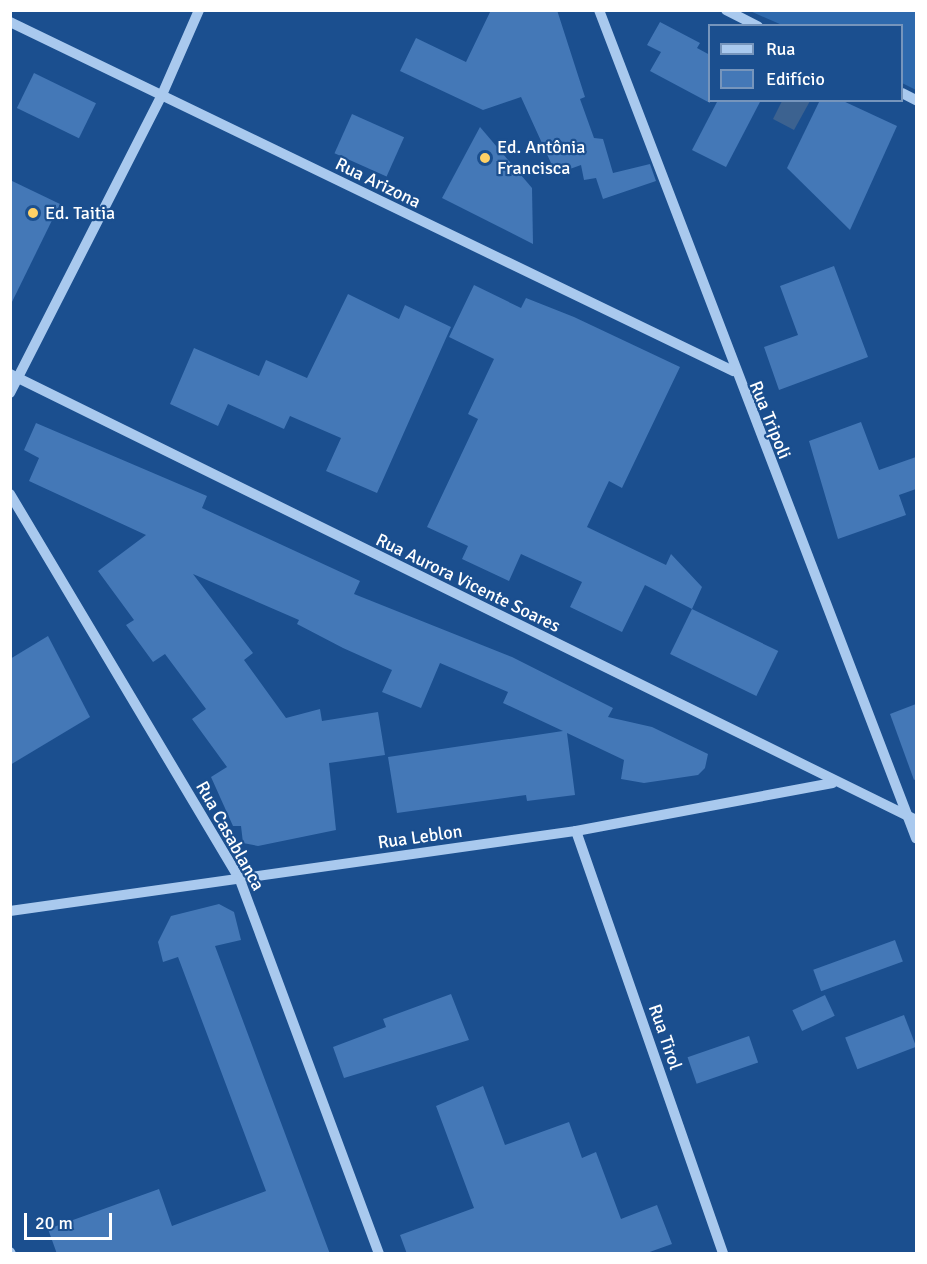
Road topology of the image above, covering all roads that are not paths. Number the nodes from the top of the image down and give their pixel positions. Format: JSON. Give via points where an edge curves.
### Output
{"nodes":[{"id":1,"x":199,"y":10,"type":"edge"},
{"id":2,"x":599,"y":10,"type":"edge"},
{"id":3,"x":726,"y":10,"type":"edge"},
{"id":4,"x":10,"y":22,"type":"edge"},
{"id":5,"x":754,"y":24,"type":"edge"},
{"id":6,"x":161,"y":97,"type":"junction"},
{"id":7,"x":733,"y":371,"type":"junction"},
{"id":8,"x":14,"y":376,"type":"edge"},
{"id":9,"x":10,"y":393,"type":"edge"},
{"id":10,"x":10,"y":495,"type":"edge"},
{"id":11,"x":833,"y":783,"type":"junction"},
{"id":12,"x":914,"y":821,"type":"edge"},
{"id":13,"x":576,"y":831,"type":"junction"},
{"id":14,"x":916,"y":838,"type":"edge"},
{"id":15,"x":240,"y":880,"type":"junction"},
{"id":16,"x":10,"y":911,"type":"edge"},
{"id":17,"x":379,"y":1254,"type":"edge"},
{"id":18,"x":723,"y":1254,"type":"edge"}],
"edges":[{"from":1,"to":6,"type":"street"},
{"from":2,"to":7,"type":"street","name":"Rua Tripoli"},
{"from":3,"to":5,"type":"street"},
{"from":4,"to":6,"type":"street","name":"Rua Arizona"},
{"from":6,"to":7,"type":"street","name":"Rua Arizona"},
{"from":6,"to":8,"type":"street"},
{"from":7,"to":12,"type":"street","name":"Rua Tripoli"},
{"from":8,"to":9,"type":"street"},
{"from":8,"to":11,"type":"street","name":"Rua Aurora Vicente Soares"},
{"from":10,"to":15,"type":"street","name":"Rua Casablanca"},
{"from":11,"to":12,"type":"street","name":"Rua Aurora Vicente Soares"},
{"from":11,"to":13,"type":"street","name":"Rua Leblon"},
{"from":12,"to":14,"type":"street","name":"Rua Tripoli"},
{"from":13,"to":15,"type":"street","name":"Rua Leblon"},
{"from":13,"to":18,"type":"street","name":"Rua Tirol"},
{"from":15,"to":16,"type":"street","name":"Rua Leblon"},
{"from":15,"to":17,"type":"street","name":"Rua Casablanca"}]}
